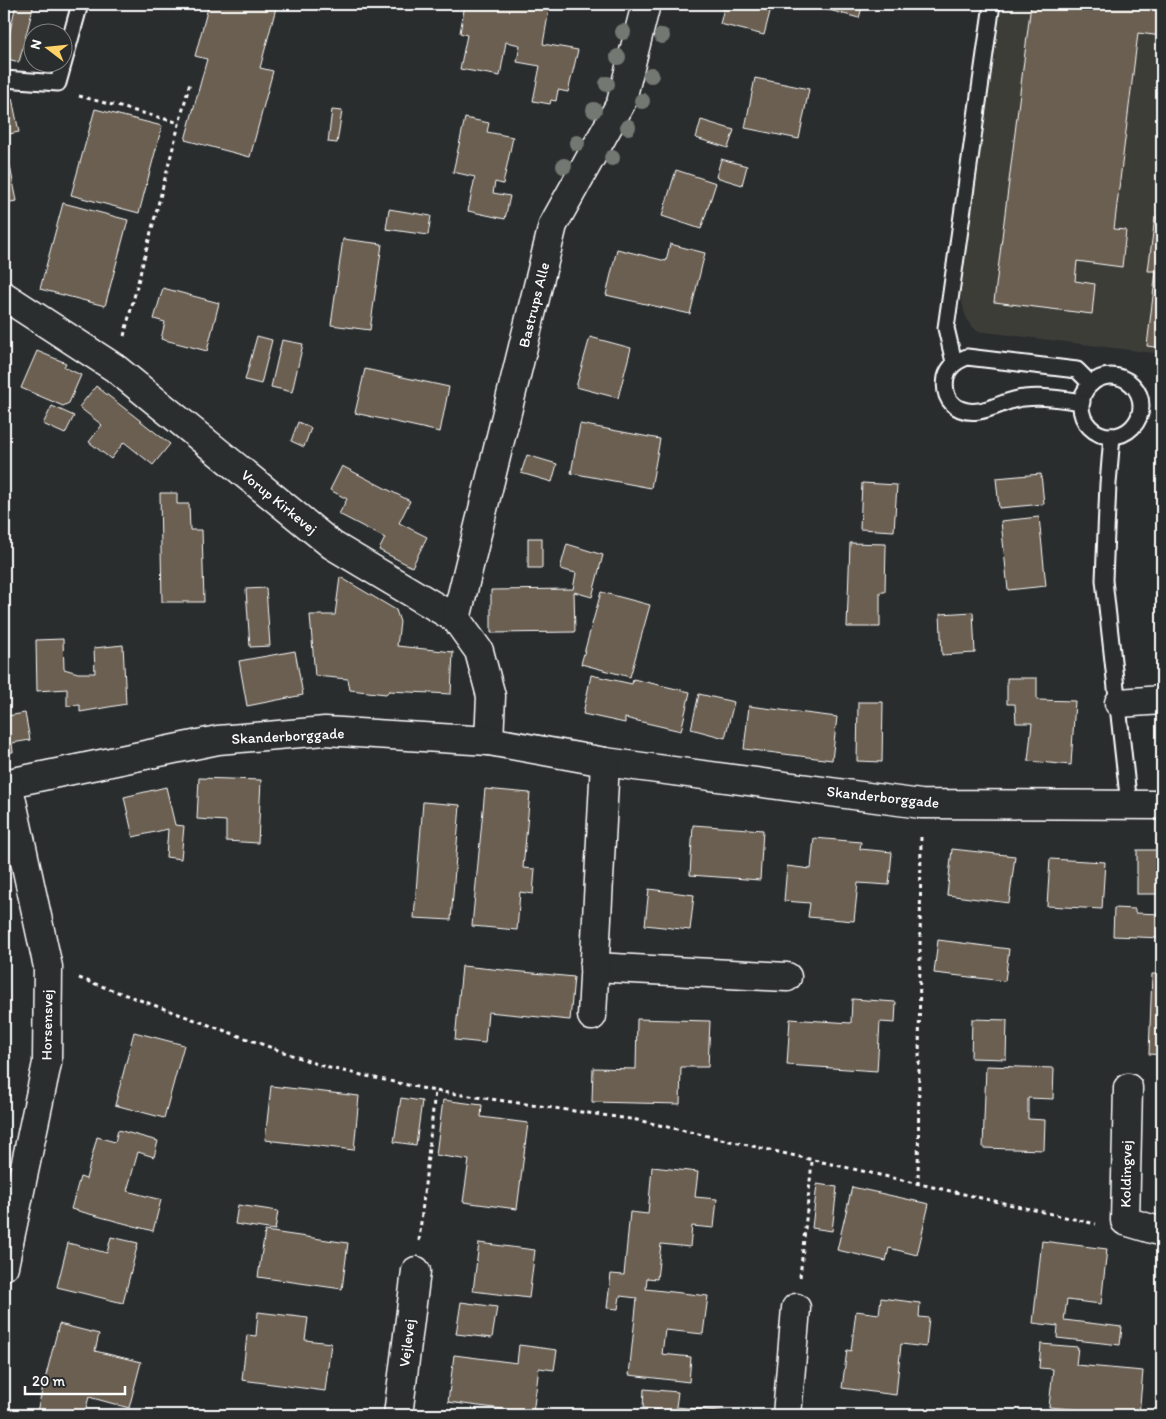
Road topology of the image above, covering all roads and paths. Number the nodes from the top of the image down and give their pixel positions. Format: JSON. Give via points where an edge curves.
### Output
{"nodes":[{"id":1,"x":80,"y":4,"type":"edge"},
{"id":2,"x":646,"y":4,"type":"edge"},
{"id":3,"x":992,"y":4,"type":"edge"},
{"id":4,"x":4,"y":79,"type":"edge"},
{"id":5,"x":190,"y":82,"type":"dead end"},
{"id":6,"x":58,"y":83,"type":"junction"},
{"id":7,"x":180,"y":123,"type":"junction"},
{"id":8,"x":4,"y":296,"type":"edge"},
{"id":9,"x":954,"y":362,"type":"junction"},
{"id":10,"x":115,"y":368,"type":"junction"},
{"id":11,"x":1091,"y":384,"type":"junction"},
{"id":12,"x":1082,"y":402,"type":"junction"},
{"id":13,"x":1112,"y":436,"type":"junction"},
{"id":14,"x":456,"y":619,"type":"junction"},
{"id":15,"x":1162,"y":700,"type":"edge"},
{"id":16,"x":1119,"y":703,"type":"junction"},
{"id":17,"x":489,"y":741,"type":"junction"},
{"id":18,"x":605,"y":762,"type":"junction"},
{"id":19,"x":6,"y":783,"type":"edge"},
{"id":20,"x":921,"y":804,"type":"junction"},
{"id":21,"x":1129,"y":805,"type":"junction"},
{"id":22,"x":1162,"y":805,"type":"edge"},
{"id":23,"x":48,"y":966,"type":"junction"},
{"id":24,"x":594,"y":967,"type":"junction"},
{"id":25,"x":787,"y":977,"type":"dead end"},
{"id":26,"x":592,"y":1016,"type":"dead end"},
{"id":27,"x":1128,"y":1088,"type":"dead end"},
{"id":28,"x":435,"y":1091,"type":"junction"},
{"id":29,"x":812,"y":1161,"type":"junction"},
{"id":30,"x":918,"y":1185,"type":"junction"},
{"id":31,"x":1125,"y":1221,"type":"junction"},
{"id":32,"x":1162,"y":1232,"type":"edge"},
{"id":33,"x":4,"y":1266,"type":"edge"},
{"id":34,"x":416,"y":1271,"type":"joint"},
{"id":35,"x":796,"y":1308,"type":"joint"},
{"id":36,"x":398,"y":1415,"type":"edge"},
{"id":37,"x":786,"y":1415,"type":"edge"}],
"edges":[{"from":1,"to":6,"type":"lane"},
{"from":2,"to":14,"type":"street","name":"Bastrups Alle","via":[[621,104],[553,225]]},
{"from":3,"to":9,"type":"lane","via":[[946,328]]},
{"from":4,"to":6,"type":"lane"},
{"from":5,"to":7,"type":"path"},
{"from":6,"to":7,"type":"path","via":[[81,97]]},
{"from":7,"to":10,"type":"path"},
{"from":8,"to":10,"type":"street","name":"Vorup Kirkevej"},
{"from":9,"to":11,"type":"lane","via":[[967,357],[1064,367],[1078,370]]},
{"from":9,"to":12,"type":"lane","via":[[946,376],[945,392],[950,404],[961,410],[979,411],[1021,398],[1046,396]]},
{"from":10,"to":14,"type":"street","name":"Vorup Kirkevej","via":[[332,545]]},
{"from":11,"to":12,"type":"lane"},
{"from":11,"to":13,"type":"lane","via":[[1108,376],[1118,377],[1132,385],[1141,398],[1139,419],[1133,428]]},
{"from":12,"to":13,"type":"lane","via":[[1082,416],[1087,425],[1101,435]]},
{"from":13,"to":16,"type":"lane","via":[[1104,580]]},
{"from":14,"to":17,"type":"street","name":"Vorup Kirkevej","via":[[479,651],[491,696]]},
{"from":15,"to":16,"type":"street"},
{"from":16,"to":21,"type":"lane"},
{"from":17,"to":18,"type":"street","name":"Skanderborggade"},
{"from":17,"to":19,"type":"street","name":"Skanderborggade","via":[[324,731],[218,740]]},
{"from":18,"to":20,"type":"street","name":"Skanderborggade"},
{"from":18,"to":24,"type":"street"},
{"from":19,"to":23,"type":"street","name":"Horsensvej"},
{"from":20,"to":21,"type":"street","name":"Skanderborggade"},
{"from":20,"to":30,"type":"path"},
{"from":21,"to":22,"type":"street","name":"Skanderborggade"},
{"from":23,"to":28,"type":"path","via":[[325,1066]]},
{"from":23,"to":33,"type":"street","name":"Horsensvej","via":[[46,1063]]},
{"from":24,"to":25,"type":"street"},
{"from":24,"to":26,"type":"street"},
{"from":27,"to":31,"type":"street","name":"Koldingvej"},
{"from":28,"to":29,"type":"path","via":[[637,1120]]},
{"from":28,"to":34,"type":"path"},
{"from":29,"to":30,"type":"path"},
{"from":29,"to":35,"type":"path"},
{"from":30,"to":31,"type":"path","via":[[1101,1226]]},
{"from":31,"to":32,"type":"street","name":"Koldingvej"},
{"from":34,"to":36,"type":"street","name":"Vejlevej"},
{"from":35,"to":37,"type":"street"}]}
